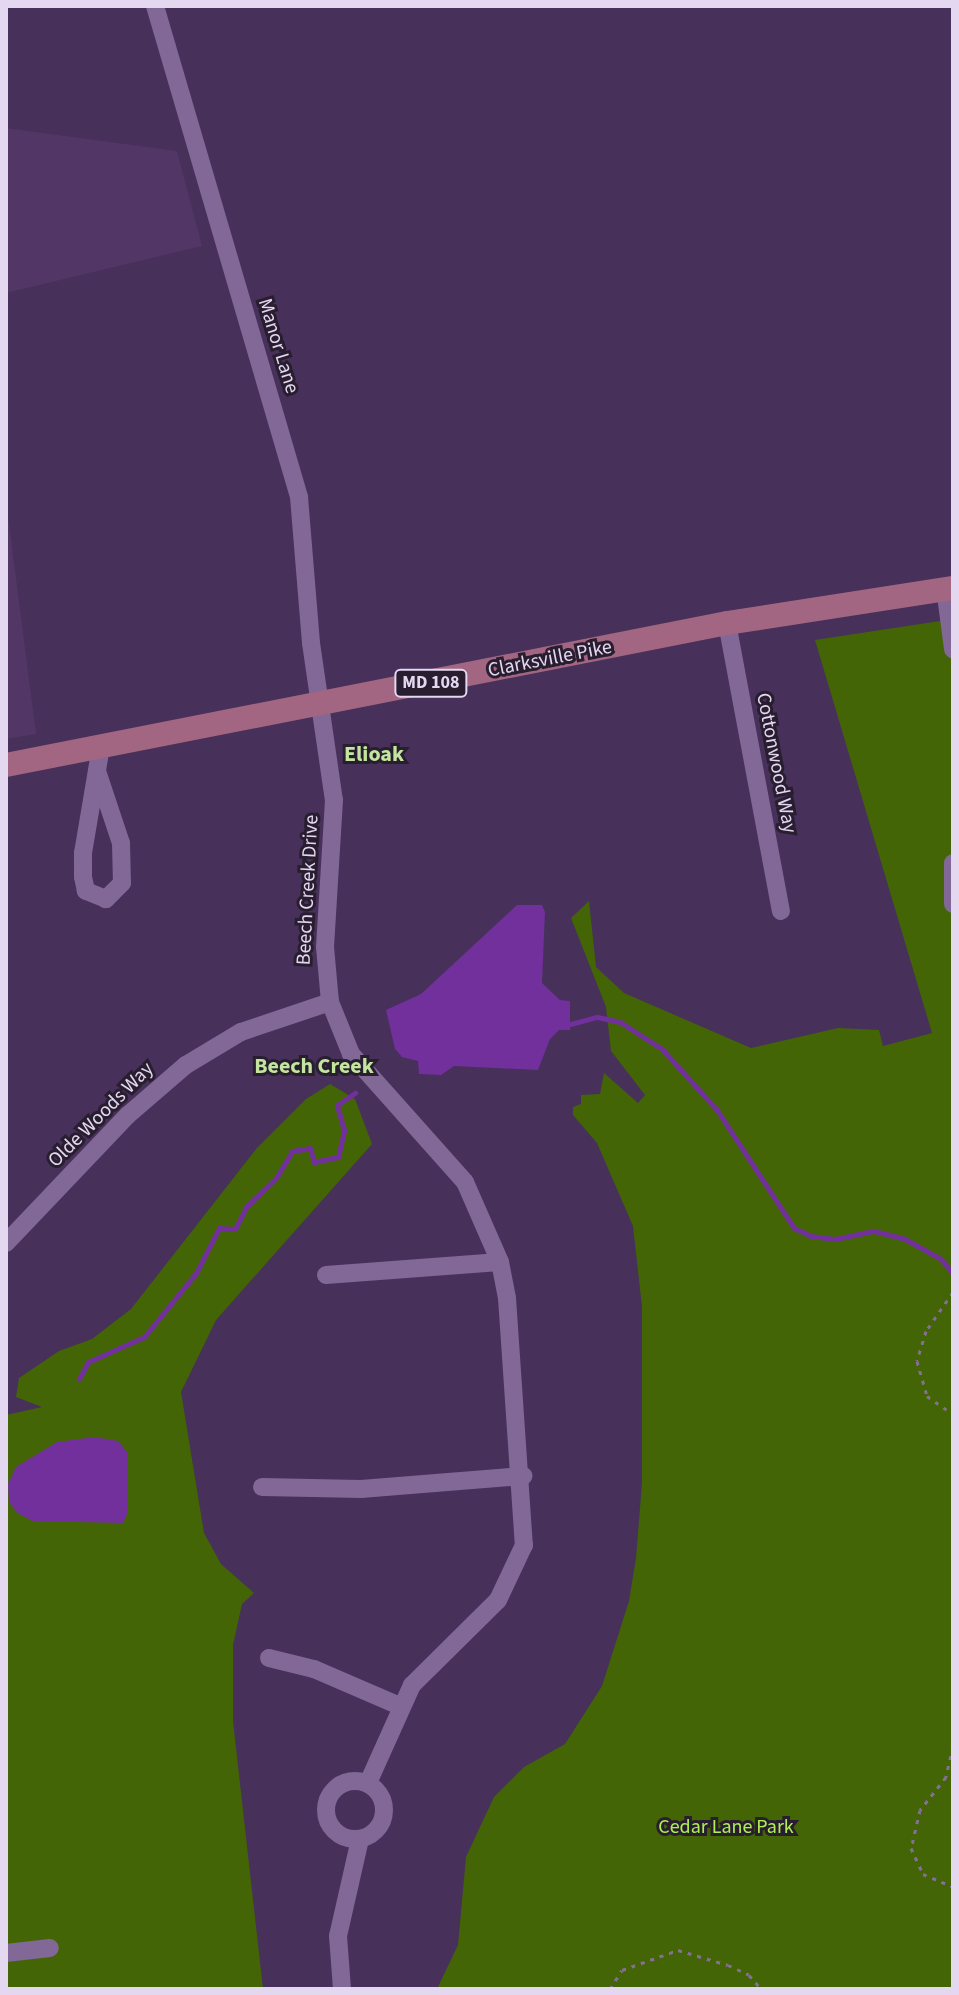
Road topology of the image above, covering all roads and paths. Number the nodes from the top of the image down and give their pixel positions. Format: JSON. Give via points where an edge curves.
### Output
{"nodes":[{"id":1,"x":155,"y":6,"type":"edge"},
{"id":2,"x":949,"y":588,"type":"edge"},
{"id":3,"x":727,"y":623,"type":"junction"},
{"id":4,"x":953,"y":649,"type":"edge"},
{"id":5,"x":322,"y":705,"type":"junction"},
{"id":6,"x":99,"y":759,"type":"junction"},
{"id":7,"x":6,"y":765,"type":"edge"},
{"id":8,"x":953,"y":863,"type":"edge"},
{"id":9,"x":953,"y":904,"type":"edge"},
{"id":10,"x":781,"y":911,"type":"dead end"},
{"id":11,"x":330,"y":1002,"type":"junction"},
{"id":12,"x":6,"y":1243,"type":"edge"},
{"id":13,"x":500,"y":1262,"type":"junction"},
{"id":14,"x":326,"y":1275,"type":"dead end"},
{"id":15,"x":953,"y":1292,"type":"edge"},
{"id":16,"x":953,"y":1414,"type":"edge"},
{"id":17,"x":523,"y":1476,"type":"junction"},
{"id":18,"x":262,"y":1487,"type":"dead end"},
{"id":19,"x":269,"y":1658,"type":"dead end"},
{"id":20,"x":400,"y":1706,"type":"junction"},
{"id":21,"x":953,"y":1746,"type":"edge"},
{"id":22,"x":368,"y":1783,"type":"junction"},
{"id":23,"x":360,"y":1839,"type":"junction"},
{"id":24,"x":953,"y":1887,"type":"edge"},
{"id":25,"x":50,"y":1948,"type":"dead end"},
{"id":26,"x":6,"y":1953,"type":"edge"},
{"id":27,"x":342,"y":1989,"type":"edge"},
{"id":28,"x":610,"y":1989,"type":"edge"},
{"id":29,"x":761,"y":1989,"type":"edge"}],
"edges":[{"from":1,"to":5,"type":"street","name":"Manor Lane","via":[[299,497],[311,643]]},
{"from":2,"to":3,"type":"main road","name":"Clarksville Pike","number":"MD 108"},
{"from":2,"to":4,"type":"street"},
{"from":3,"to":5,"type":"main road","name":"Clarksville Pike","number":"MD 108"},
{"from":3,"to":10,"type":"street","name":"Cottonwood Way"},
{"from":5,"to":6,"type":"main road","name":"Clarksville Pike","number":"MD 108"},
{"from":5,"to":11,"type":"street","name":"Beech Creek Drive","via":[[334,800],[325,947]]},
{"from":6,"to":6,"type":"street","via":[[83,877],[86,891],[106,899],[122,883],[122,855]]},
{"from":6,"to":7,"type":"main road","name":"Clarksville Pike","number":"MD 108"},
{"from":8,"to":9,"type":"street"},
{"from":11,"to":12,"type":"street","name":"Olde Woods Way","via":[[251,1027],[186,1065],[128,1115]]},
{"from":11,"to":13,"type":"street","name":"Beech Creek Drive","via":[[351,1054],[465,1182]]},
{"from":13,"to":14,"type":"street"},
{"from":13,"to":17,"type":"street","name":"Beech Creek Drive"},
{"from":15,"to":16,"type":"path","via":[[919,1344],[917,1361],[927,1396]]},
{"from":17,"to":18,"type":"street","via":[[361,1489]]},
{"from":17,"to":20,"type":"street","name":"Beech Creek Drive","via":[[524,1545],[508,1587],[412,1685]]},
{"from":19,"to":20,"type":"street","via":[[314,1669]]},
{"from":20,"to":22,"type":"street","name":"Beech Creek Drive"},
{"from":21,"to":24,"type":"path","via":[[946,1777],[920,1810],[911,1848],[923,1874]]},
{"from":22,"to":23,"type":"street","via":[[381,1797],[384,1815],[375,1832]]},
{"from":22,"to":23,"type":"street","via":[[339,1785],[325,1810],[339,1835]]},
{"from":23,"to":27,"type":"street","via":[[338,1936]]},
{"from":25,"to":26,"type":"street"},
{"from":28,"to":29,"type":"path","via":[[622,1970],[678,1950],[739,1970]]}]}
